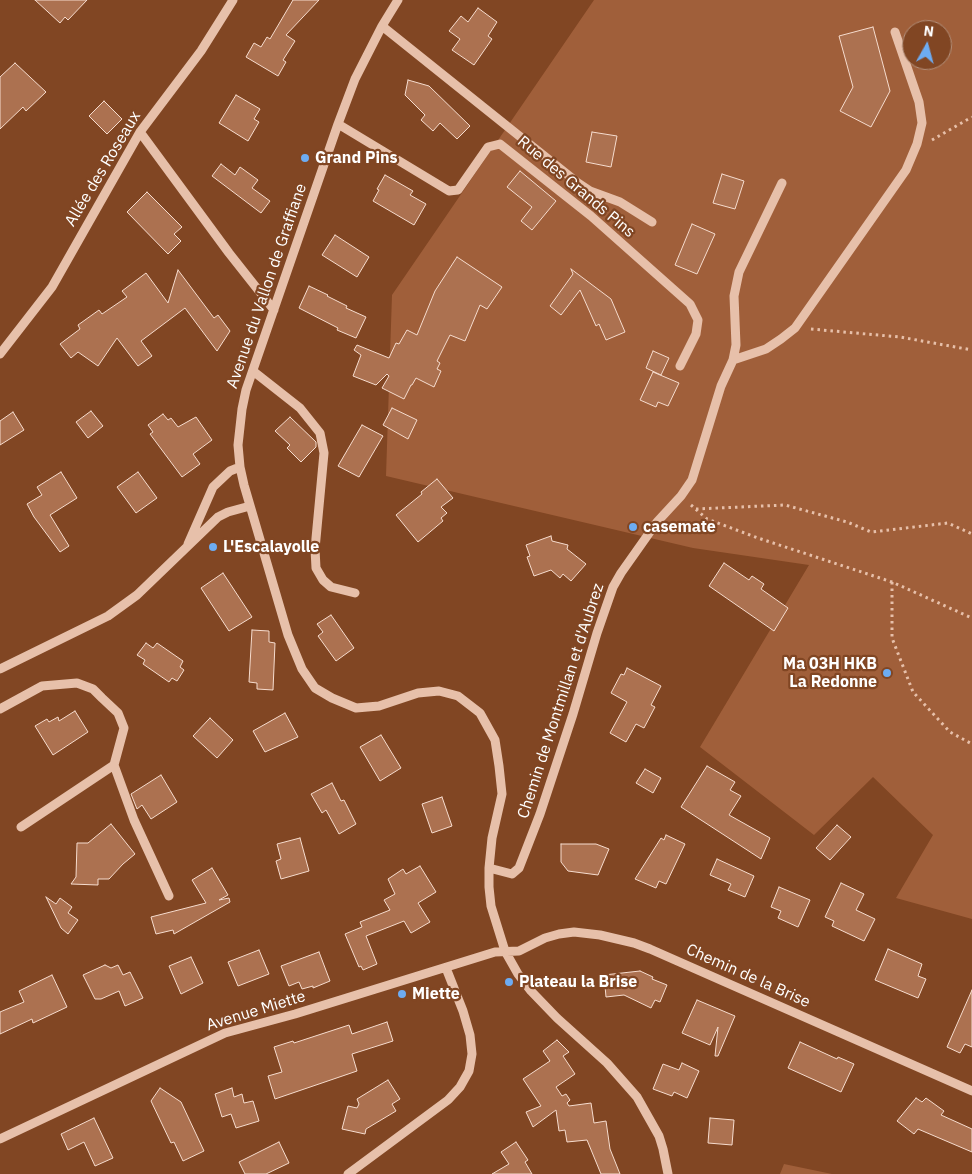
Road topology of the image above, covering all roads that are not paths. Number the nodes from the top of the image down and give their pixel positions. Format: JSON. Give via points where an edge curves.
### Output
{"nodes":[{"id":1,"x":233,"y":0,"type":"edge"},
{"id":2,"x":398,"y":0,"type":"edge"},
{"id":3,"x":382,"y":26,"type":"junction"},
{"id":4,"x":895,"y":32,"type":"dead end"},
{"id":5,"x":338,"y":124,"type":"junction"},
{"id":6,"x":140,"y":132,"type":"junction"},
{"id":7,"x":782,"y":183,"type":"dead end"},
{"id":8,"x":652,"y":222,"type":"dead end"},
{"id":9,"x":274,"y":310,"type":"junction"},
{"id":10,"x":0,"y":354,"type":"edge"},
{"id":11,"x":733,"y":360,"type":"junction"},
{"id":12,"x":680,"y":366,"type":"dead end"},
{"id":13,"x":253,"y":371,"type":"junction"},
{"id":14,"x":240,"y":467,"type":"junction"},
{"id":15,"x":250,"y":506,"type":"junction"},
{"id":16,"x":186,"y":549,"type":"junction"},
{"id":17,"x":356,"y":593,"type":"dead end"},
{"id":18,"x":0,"y":669,"type":"edge"},
{"id":19,"x":0,"y":708,"type":"edge"},
{"id":20,"x":114,"y":765,"type":"junction"},
{"id":21,"x":21,"y":826,"type":"dead end"},
{"id":22,"x":488,"y":868,"type":"junction"},
{"id":23,"x":169,"y":896,"type":"dead end"},
{"id":24,"x":505,"y":951,"type":"junction"},
{"id":25,"x":446,"y":968,"type":"junction"},
{"id":26,"x":972,"y":1091,"type":"edge"},
{"id":27,"x":0,"y":1139,"type":"edge"},
{"id":28,"x":348,"y":1174,"type":"edge"},
{"id":29,"x":668,"y":1174,"type":"edge"}],
"edges":[{"from":1,"to":6,"type":"street","name":"Allée des Roseaux","via":[[201,51]]},
{"from":2,"to":3,"type":"street","name":"Avenue du Vallon de Graffiane"},
{"from":3,"to":5,"type":"street","name":"Avenue du Vallon de Graffiane","via":[[355,79]]},
{"from":3,"to":8,"type":"street","via":[[590,191],[620,202]]},
{"from":4,"to":11,"type":"street","via":[[919,102],[922,123],[906,170],[795,328],[766,349]]},
{"from":5,"to":9,"type":"street","name":"Avenue du Vallon de Graffiane"},
{"from":5,"to":12,"type":"street","name":"Rue des Grands Pins","via":[[449,192],[458,190],[488,147],[500,144],[591,216],[690,304],[698,320],[696,334]]},
{"from":6,"to":9,"type":"street"},
{"from":6,"to":10,"type":"street","name":"Allée des Roseaux","via":[[52,287]]},
{"from":7,"to":11,"type":"street","name":"Chemin de Montmillan et d'Aubrez","via":[[739,272],[734,296],[736,345]]},
{"from":9,"to":13,"type":"street","name":"Avenue du Vallon de Graffiane"},
{"from":11,"to":22,"type":"street","name":"Chemin de Montmillan et d'Aubrez","via":[[721,386],[692,480],[656,522],[613,587],[574,714],[519,868],[512,874]]},
{"from":13,"to":14,"type":"street","name":"Avenue du Vallon de Graffiane","via":[[242,409],[238,445]]},
{"from":13,"to":17,"type":"street","via":[[300,408],[320,433],[324,453],[316,568],[331,587]]},
{"from":14,"to":15,"type":"street","name":"Avenue du Vallon de Graffiane"},
{"from":14,"to":16,"type":"street","via":[[230,471],[213,487]]},
{"from":15,"to":16,"type":"street","via":[[218,517]]},
{"from":15,"to":22,"type":"street","name":"Avenue du Vallon de Graffiane","via":[[288,635],[302,670],[315,688],[356,708],[379,706],[418,693],[439,691],[458,696],[480,713],[494,740],[502,794]]},
{"from":16,"to":18,"type":"street","via":[[138,595],[108,616]]},
{"from":19,"to":20,"type":"street","via":[[42,686],[77,683],[93,688],[118,713],[124,728]]},
{"from":20,"to":21,"type":"street"},
{"from":20,"to":23,"type":"street","via":[[134,820]]},
{"from":22,"to":24,"type":"street","name":"Avenue du Vallon de Graffiane","via":[[491,906]]},
{"from":24,"to":25,"type":"street","name":"Avenue Miette"},
{"from":24,"to":26,"type":"street","name":"Chemin de la Brise","via":[[519,951],[545,938],[574,932],[634,943]]},
{"from":24,"to":29,"type":"street","name":"Avenue du Vallon de Graffiane","via":[[531,991],[607,1063],[637,1097],[659,1136]]},
{"from":25,"to":27,"type":"street","name":"Avenue Miette","via":[[225,1033]]},
{"from":25,"to":28,"type":"street","via":[[470,1034],[472,1054],[469,1071],[448,1100]]}]}
